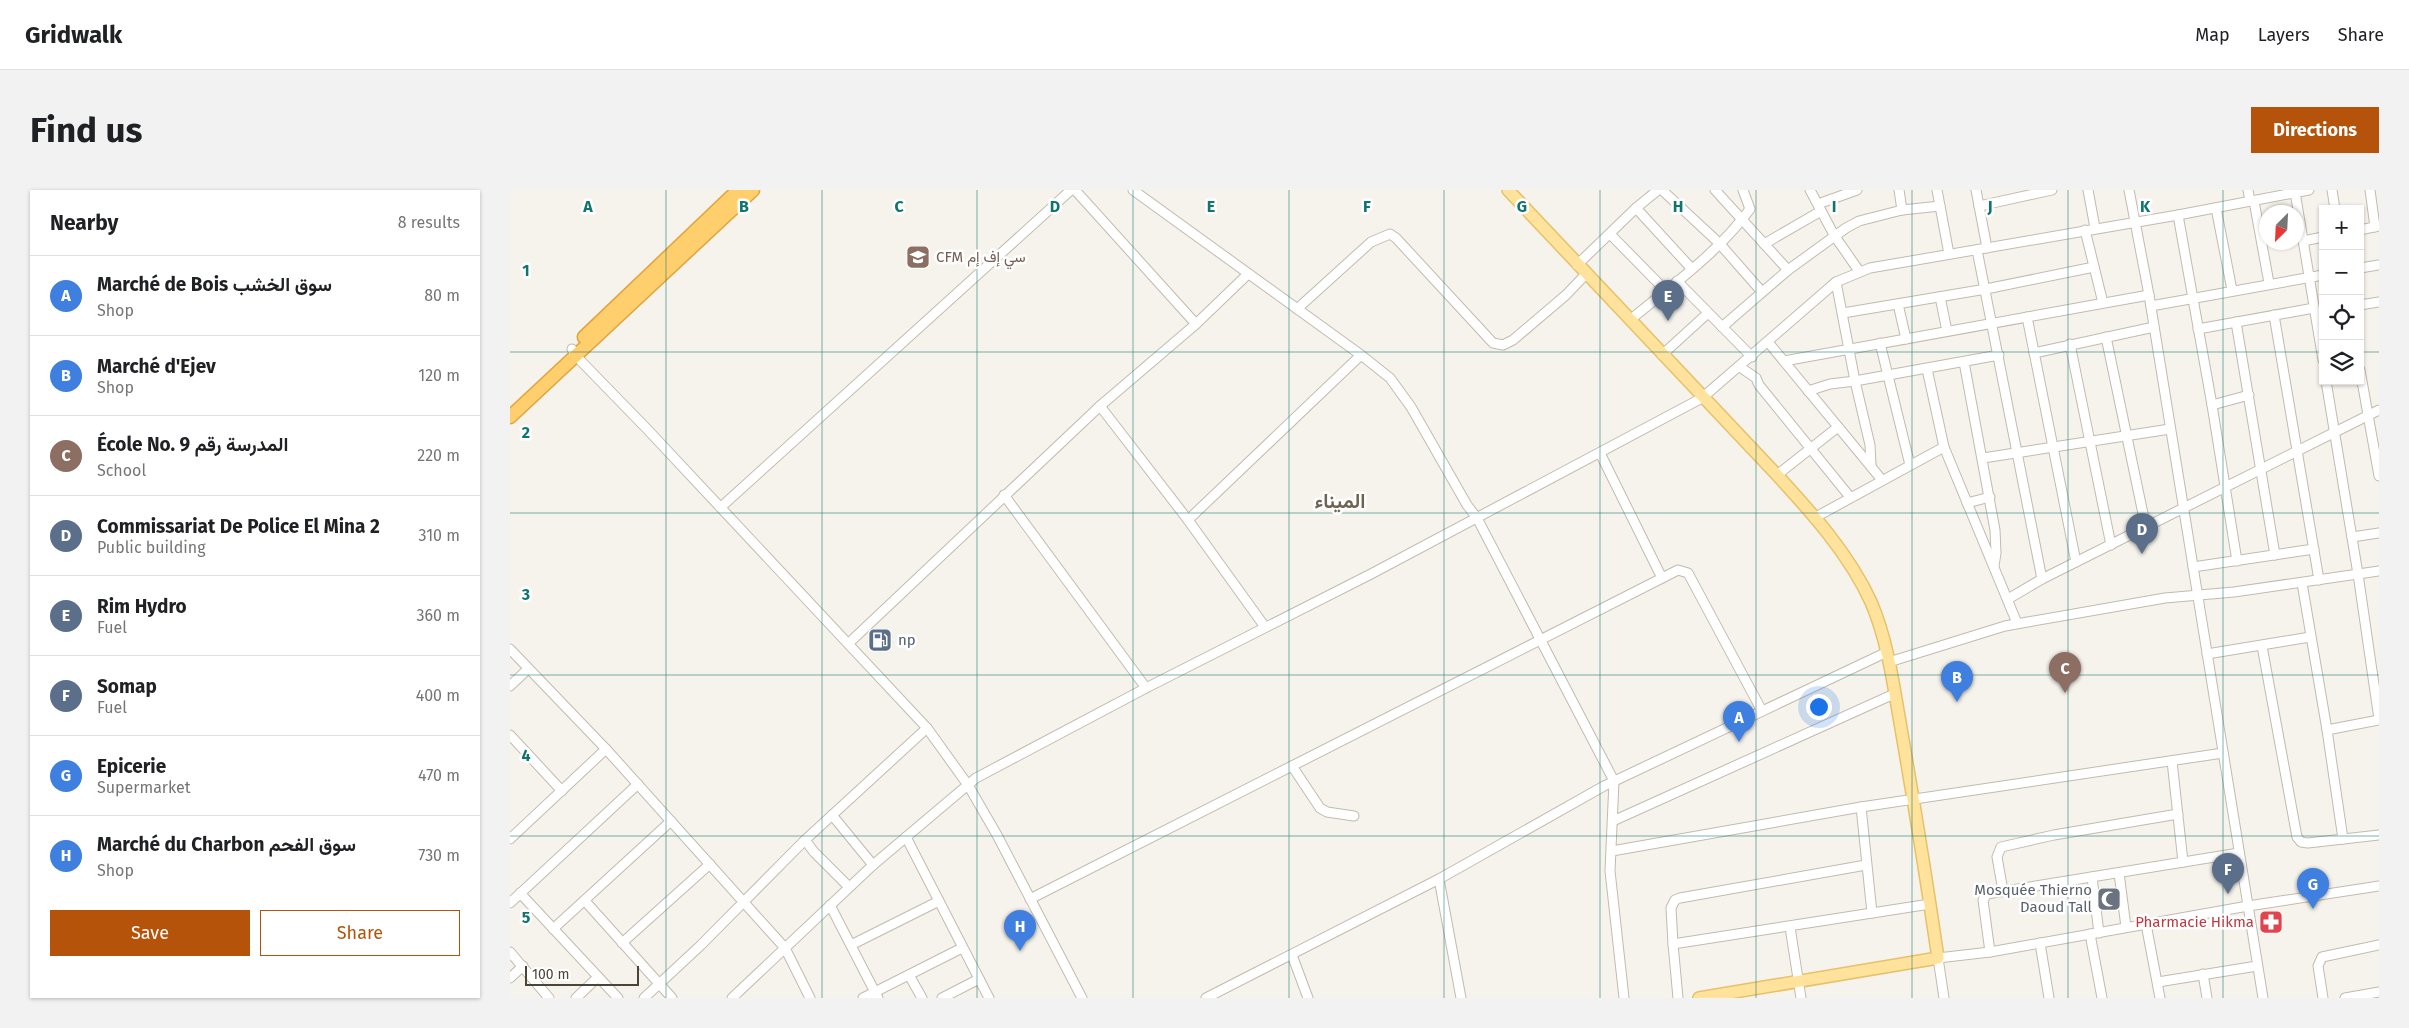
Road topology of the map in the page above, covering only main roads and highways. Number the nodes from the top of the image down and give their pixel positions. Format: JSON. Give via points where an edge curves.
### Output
{"nodes":[{"id":1,"x":738,"y":190,"type":"edge"},
{"id":2,"x":753,"y":190,"type":"edge"},
{"id":3,"x":1508,"y":190,"type":"edge"},
{"id":4,"x":574,"y":353,"type":"junction"},
{"id":5,"x":510,"y":407,"type":"edge"},
{"id":6,"x":510,"y":418,"type":"edge"},
{"id":7,"x":1699,"y":998,"type":"edge"}],
"edges":[{"from":1,"to":4,"type":"highway","via":[[610,310]]},
{"from":2,"to":4,"type":"highway"},
{"from":3,"to":7,"type":"main road","via":[[1777,475],[1846,557],[1871,603],[1888,657],[1938,958]]},
{"from":4,"to":5,"type":"highway"},
{"from":4,"to":6,"type":"highway"}]}
